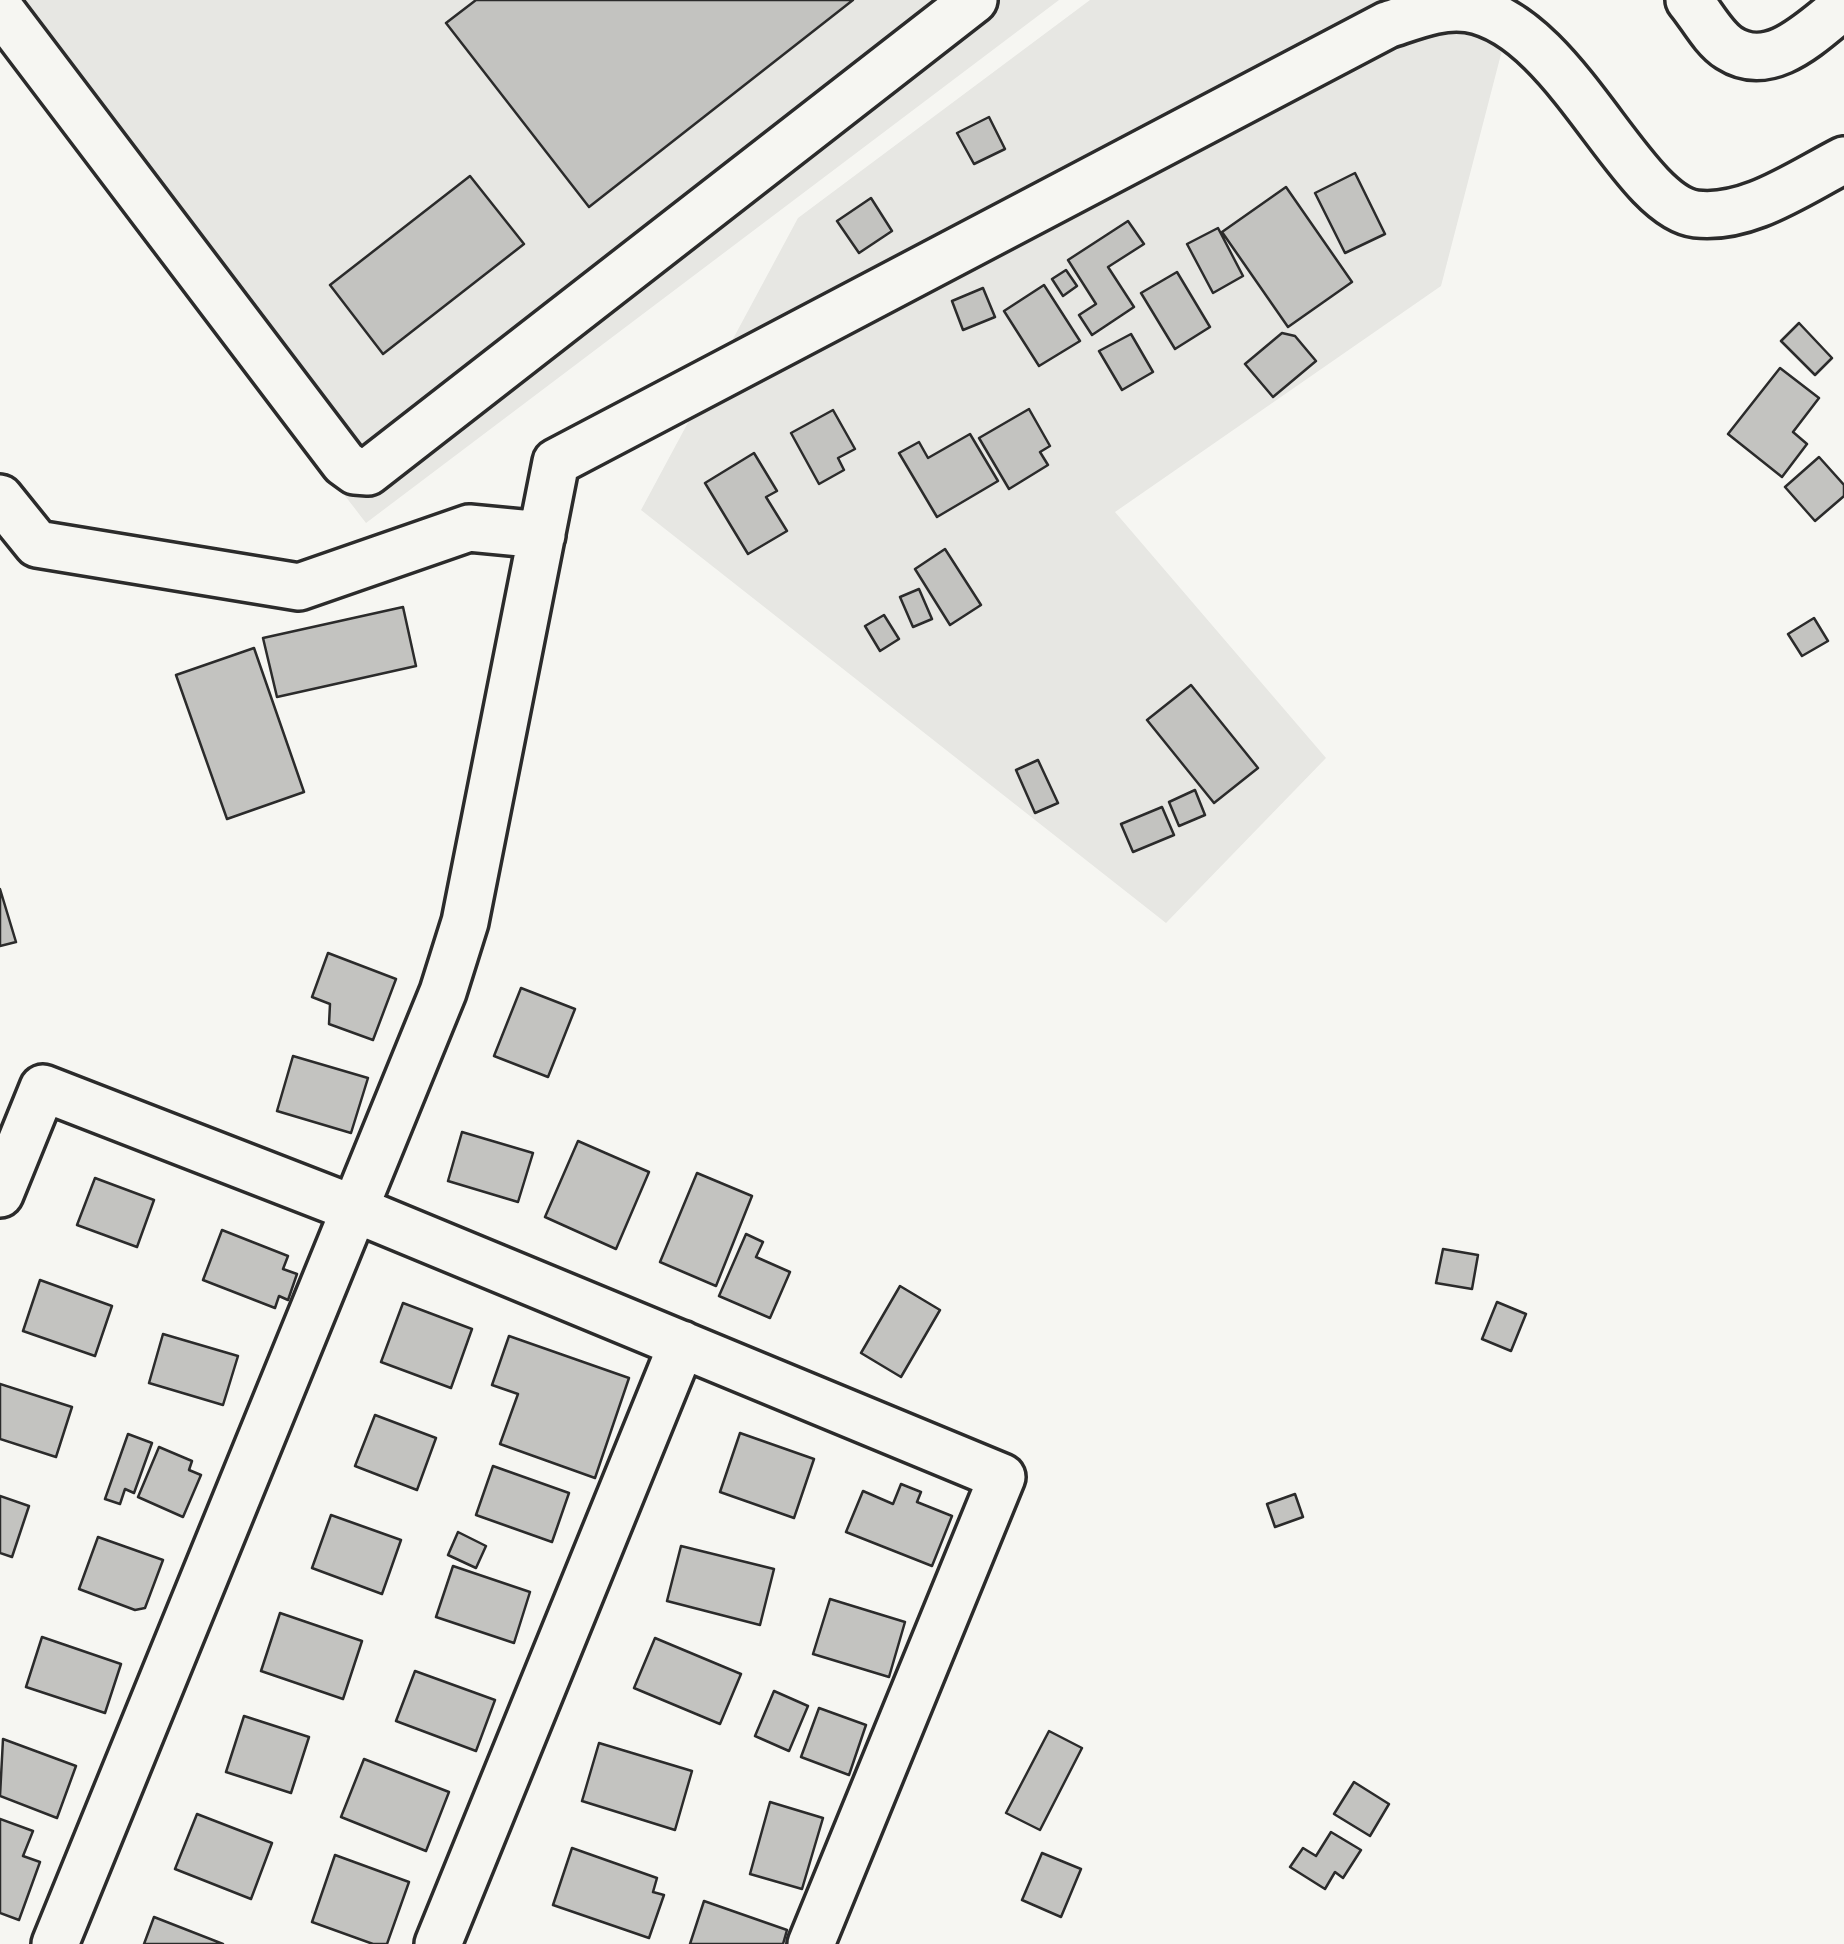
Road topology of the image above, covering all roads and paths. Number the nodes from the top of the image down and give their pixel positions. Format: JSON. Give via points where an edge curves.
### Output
{"nodes":[{"id":1,"x":974,"y":0,"type":"edge"},
{"id":2,"x":1689,"y":0,"type":"edge"},
{"id":3,"x":1844,"y":6,"type":"edge"},
{"id":4,"x":0,"y":9,"type":"edge"},
{"id":5,"x":1844,"y":160,"type":"edge"},
{"id":6,"x":0,"y":498,"type":"edge"},
{"id":7,"x":542,"y":535,"type":"junction"},
{"id":8,"x":0,"y":1194,"type":"edge"},
{"id":9,"x":352,"y":1208,"type":"junction"},
{"id":10,"x":682,"y":1344,"type":"junction"},
{"id":11,"x":55,"y":1944,"type":"edge"},
{"id":12,"x":438,"y":1944,"type":"edge"},
{"id":13,"x":811,"y":1944,"type":"edge"}],
"edges":[{"from":1,"to":4,"type":"street","via":[[368,472],[344,463]]},
{"from":2,"to":3,"type":"street","via":[[1726,47],[1750,57],[1794,46]]},
{"from":5,"to":7,"type":"street","via":[[1764,202],[1728,214],[1692,214],[1660,196],[1558,67],[1507,25],[1470,9],[1441,9],[1387,25],[556,462]]},
{"from":6,"to":7,"type":"street","via":[[37,544],[299,587],[469,528]]},
{"from":7,"to":9,"type":"street","via":[[465,922],[443,992]]},
{"from":8,"to":9,"type":"street","via":[[44,1088]]},
{"from":9,"to":10,"type":"street"},
{"from":9,"to":11,"type":"street"},
{"from":10,"to":12,"type":"street"},
{"from":10,"to":13,"type":"street","via":[[1002,1477]]}]}
